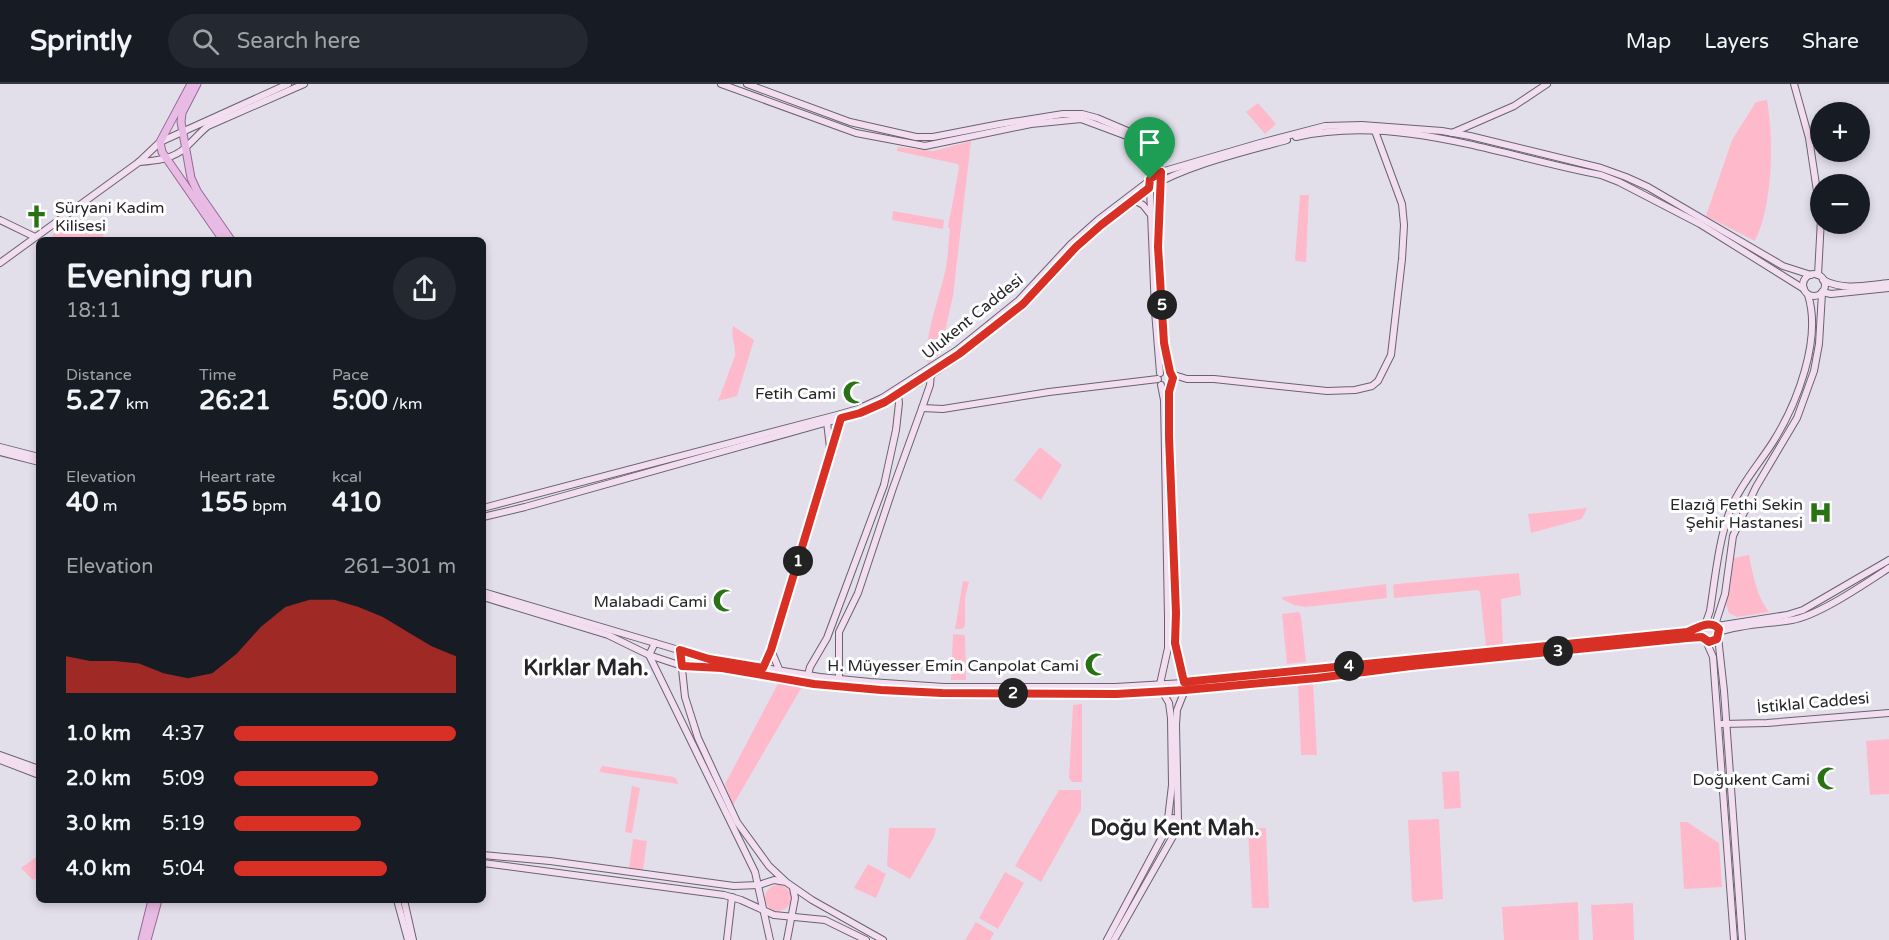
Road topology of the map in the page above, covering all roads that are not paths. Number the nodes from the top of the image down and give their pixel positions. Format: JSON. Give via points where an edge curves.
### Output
{"nodes":[{"id":1,"x":191,"y":84,"type":"edge"},
{"id":2,"x":197,"y":84,"type":"edge"},
{"id":3,"x":288,"y":84,"type":"edge"},
{"id":4,"x":304,"y":84,"type":"edge"},
{"id":5,"x":722,"y":84,"type":"edge"},
{"id":6,"x":747,"y":84,"type":"edge"},
{"id":7,"x":1546,"y":84,"type":"edge"},
{"id":8,"x":1794,"y":84,"type":"edge"},
{"id":9,"x":182,"y":130,"type":"junction"},
{"id":10,"x":1375,"y":131,"type":"junction"},
{"id":11,"x":1452,"y":133,"type":"junction"},
{"id":12,"x":164,"y":134,"type":"junction"},
{"id":13,"x":195,"y":135,"type":"junction"},
{"id":14,"x":1446,"y":140,"type":"junction"},
{"id":15,"x":160,"y":142,"type":"junction"},
{"id":16,"x":186,"y":147,"type":"junction"},
{"id":17,"x":149,"y":151,"type":"junction"},
{"id":18,"x":167,"y":157,"type":"junction"},
{"id":19,"x":139,"y":162,"type":"junction"},
{"id":20,"x":189,"y":163,"type":"junction"},
{"id":21,"x":1161,"y":172,"type":"junction"},
{"id":22,"x":1814,"y":174,"type":"edge"},
{"id":23,"x":1150,"y":179,"type":"junction"},
{"id":24,"x":1161,"y":183,"type":"junction"},
{"id":25,"x":1149,"y":188,"type":"junction"},
{"id":26,"x":1134,"y":200,"type":"junction"},
{"id":27,"x":1151,"y":215,"type":"junction"},
{"id":28,"x":0,"y":220,"type":"edge"},
{"id":29,"x":17,"y":227,"type":"junction"},
{"id":30,"x":1820,"y":234,"type":"edge"},
{"id":31,"x":35,"y":237,"type":"junction"},
{"id":32,"x":222,"y":237,"type":"edge"},
{"id":33,"x":229,"y":237,"type":"edge"},
{"id":34,"x":28,"y":242,"type":"junction"},
{"id":35,"x":0,"y":263,"type":"edge"},
{"id":36,"x":1817,"y":276,"type":"junction"},
{"id":37,"x":1889,"y":282,"type":"edge"},
{"id":38,"x":1889,"y":288,"type":"edge"},
{"id":39,"x":1806,"y":292,"type":"junction"},
{"id":40,"x":1822,"y":292,"type":"junction"},
{"id":41,"x":931,"y":373,"type":"junction"},
{"id":42,"x":1170,"y":373,"type":"junction"},
{"id":43,"x":1160,"y":379,"type":"junction"},
{"id":44,"x":1187,"y":379,"type":"junction"},
{"id":45,"x":1171,"y":384,"type":"junction"},
{"id":46,"x":897,"y":395,"type":"junction"},
{"id":47,"x":922,"y":408,"type":"junction"},
{"id":48,"x":841,"y":418,"type":"junction"},
{"id":49,"x":827,"y":422,"type":"junction"},
{"id":50,"x":0,"y":447,"type":"edge"},
{"id":51,"x":0,"y":452,"type":"edge"},
{"id":52,"x":831,"y":452,"type":"junction"},
{"id":53,"x":36,"y":458,"type":"edge"},
{"id":54,"x":36,"y":458,"type":"edge"},
{"id":55,"x":486,"y":507,"type":"edge"},
{"id":56,"x":486,"y":516,"type":"edge"},
{"id":57,"x":1889,"y":560,"type":"edge"},
{"id":58,"x":1889,"y":568,"type":"edge"},
{"id":59,"x":486,"y":593,"type":"edge"},
{"id":60,"x":486,"y":598,"type":"edge"},
{"id":61,"x":1704,"y":626,"type":"junction"},
{"id":62,"x":1717,"y":630,"type":"junction"},
{"id":63,"x":1704,"y":639,"type":"junction"},
{"id":64,"x":655,"y":643,"type":"junction"},
{"id":65,"x":680,"y":650,"type":"junction"},
{"id":66,"x":771,"y":650,"type":"junction"},
{"id":67,"x":649,"y":656,"type":"junction"},
{"id":68,"x":682,"y":666,"type":"junction"},
{"id":69,"x":763,"y":668,"type":"junction"},
{"id":70,"x":779,"y":669,"type":"junction"},
{"id":71,"x":807,"y":675,"type":"junction"},
{"id":72,"x":839,"y":679,"type":"junction"},
{"id":73,"x":1184,"y":682,"type":"junction"},
{"id":74,"x":1161,"y":688,"type":"junction"},
{"id":75,"x":1185,"y":690,"type":"junction"},
{"id":76,"x":1889,"y":711,"type":"edge"},
{"id":77,"x":1726,"y":724,"type":"junction"},
{"id":78,"x":1717,"y":725,"type":"junction"},
{"id":79,"x":0,"y":755,"type":"edge"},
{"id":80,"x":0,"y":760,"type":"edge"},
{"id":81,"x":36,"y":768,"type":"edge"},
{"id":82,"x":36,"y":774,"type":"edge"},
{"id":83,"x":1168,"y":819,"type":"junction"},
{"id":84,"x":1178,"y":820,"type":"junction"},
{"id":85,"x":1167,"y":828,"type":"junction"},
{"id":86,"x":1176,"y":831,"type":"junction"},
{"id":87,"x":486,"y":855,"type":"edge"},
{"id":88,"x":486,"y":863,"type":"edge"},
{"id":89,"x":786,"y":882,"type":"junction"},
{"id":90,"x":759,"y":885,"type":"junction"},
{"id":91,"x":793,"y":888,"type":"junction"},
{"id":92,"x":732,"y":897,"type":"junction"},
{"id":93,"x":151,"y":903,"type":"edge"},
{"id":94,"x":157,"y":903,"type":"edge"},
{"id":95,"x":398,"y":903,"type":"edge"},
{"id":96,"x":405,"y":903,"type":"edge"},
{"id":97,"x":763,"y":911,"type":"junction"},
{"id":98,"x":791,"y":916,"type":"junction"},
{"id":99,"x":142,"y":940,"type":"edge"},
{"id":100,"x":147,"y":940,"type":"edge"},
{"id":101,"x":408,"y":940,"type":"edge"},
{"id":102,"x":413,"y":940,"type":"edge"},
{"id":103,"x":727,"y":940,"type":"edge"},
{"id":104,"x":770,"y":940,"type":"edge"},
{"id":105,"x":787,"y":940,"type":"edge"},
{"id":106,"x":866,"y":940,"type":"edge"},
{"id":107,"x":883,"y":940,"type":"edge"},
{"id":108,"x":1107,"y":940,"type":"edge"},
{"id":109,"x":1114,"y":940,"type":"edge"},
{"id":110,"x":1734,"y":940,"type":"edge"},
{"id":111,"x":1742,"y":940,"type":"edge"}],
"edges":[{"from":1,"to":12,"type":"main road"},
{"from":2,"to":9,"type":"main road","via":[[182,113]]},
{"from":3,"to":9,"type":"street"},
{"from":4,"to":13,"type":"street"},
{"from":5,"to":23,"type":"street","via":[[856,134],[925,146],[1030,124],[1081,119],[1140,141],[1146,148]]},
{"from":6,"to":21,"type":"street","via":[[850,122],[916,137],[1082,114],[1144,138],[1153,148]]},
{"from":7,"to":11,"type":"street","name":"Ulukent Caddesi","via":[[1514,105]]},
{"from":8,"to":22,"type":"street"},
{"from":9,"to":15,"type":"street"},
{"from":9,"to":16,"type":"main road"},
{"from":10,"to":14,"type":"street"},
{"from":10,"to":24,"type":"street","via":[[1330,130],[1298,137],[1193,169]]},
{"from":10,"to":44,"type":"street","via":[[1402,204],[1404,225],[1391,355],[1378,381],[1355,390],[1327,392]]},
{"from":11,"to":14,"type":"street","name":"Ulukent Caddesi"},
{"from":11,"to":21,"type":"street","name":"Ulukent Caddesi","via":[[1362,125],[1325,126]]},
{"from":11,"to":36,"type":"street","via":[[1626,177],[1783,266]]},
{"from":12,"to":15,"type":"main road"},
{"from":12,"to":17,"type":"street"},
{"from":13,"to":16,"type":"street"},
{"from":13,"to":20,"type":"street"},
{"from":14,"to":39,"type":"street","via":[[1619,182],[1700,224]]},
{"from":15,"to":17,"type":"street"},
{"from":15,"to":18,"type":"main road"},
{"from":16,"to":18,"type":"street"},
{"from":16,"to":20,"type":"main road"},
{"from":17,"to":19,"type":"street"},
{"from":18,"to":19,"type":"street"},
{"from":18,"to":32,"type":"main road"},
{"from":19,"to":31,"type":"street"},
{"from":20,"to":33,"type":"main road","via":[[197,191]]},
{"from":21,"to":23,"type":"street","name":"Ulukent Caddesi"},
{"from":21,"to":24,"type":"street"},
{"from":23,"to":25,"type":"street"},
{"from":23,"to":55,"type":"street","name":"Ulukent Caddesi","via":[[1071,244],[1019,300],[957,350],[882,398],[837,415]]},
{"from":24,"to":25,"type":"street"},
{"from":24,"to":42,"type":"street","via":[[1158,247],[1164,343]]},
{"from":25,"to":26,"type":"street"},
{"from":25,"to":27,"type":"street"},
{"from":26,"to":27,"type":"street"},
{"from":26,"to":41,"type":"street","via":[[1076,247],[1023,304]]},
{"from":27,"to":43,"type":"street"},
{"from":28,"to":29,"type":"street"},
{"from":29,"to":31,"type":"street"},
{"from":29,"to":34,"type":"street"},
{"from":30,"to":36,"type":"street"},
{"from":31,"to":34,"type":"street"},
{"from":34,"to":35,"type":"street"},
{"from":36,"to":37,"type":"street","via":[[1844,287]]},
{"from":36,"to":39,"type":"street","via":[[1805,279]]},
{"from":36,"to":40,"type":"street","via":[[1825,286]]},
{"from":38,"to":40,"type":"street"},
{"from":39,"to":40,"type":"street","via":[[1815,296]]},
{"from":39,"to":61,"type":"street","via":[[1813,309],[1803,377],[1788,415],[1732,506]]},
{"from":40,"to":62,"type":"street","via":[[1814,371],[1797,418],[1756,487],[1733,536]]},
{"from":41,"to":46,"type":"street"},
{"from":41,"to":47,"type":"street"},
{"from":42,"to":43,"type":"street","via":[[1165,371]]},
{"from":42,"to":44,"type":"street"},
{"from":42,"to":45,"type":"street"},
{"from":43,"to":45,"type":"street"},
{"from":43,"to":47,"type":"street","via":[[943,409]]},
{"from":43,"to":74,"type":"street","via":[[1164,400],[1168,617],[1168,648]]},
{"from":44,"to":45,"type":"street"},
{"from":45,"to":73,"type":"street","via":[[1169,452],[1175,643]]},
{"from":46,"to":48,"type":"street"},
{"from":46,"to":71,"type":"street","via":[[896,430],[884,485],[827,638]]},
{"from":47,"to":72,"type":"street","via":[[858,593],[839,632]]},
{"from":48,"to":49,"type":"street"},
{"from":48,"to":52,"type":"street"},
{"from":49,"to":52,"type":"street"},
{"from":49,"to":56,"type":"street"},
{"from":50,"to":53,"type":"street"},
{"from":51,"to":54,"type":"street"},
{"from":52,"to":66,"type":"street"},
{"from":57,"to":62,"type":"street","via":[[1803,610]]},
{"from":58,"to":62,"type":"street","via":[[1811,614]]},
{"from":59,"to":64,"type":"street"},
{"from":60,"to":67,"type":"street","via":[[608,635]]},
{"from":61,"to":62,"type":"street","via":[[1710,624]]},
{"from":61,"to":63,"type":"street"},
{"from":61,"to":73,"type":"street","via":[[1687,632]]},
{"from":62,"to":63,"type":"street","via":[[1712,641]]},
{"from":62,"to":77,"type":"street"},
{"from":63,"to":75,"type":"street"},
{"from":63,"to":78,"type":"street","via":[[1713,657]]},
{"from":64,"to":65,"type":"street"},
{"from":64,"to":67,"type":"street"},
{"from":65,"to":68,"type":"street"},
{"from":65,"to":69,"type":"street"},
{"from":66,"to":69,"type":"street"},
{"from":66,"to":70,"type":"street"},
{"from":67,"to":68,"type":"street"},
{"from":67,"to":90,"type":"street"},
{"from":68,"to":74,"type":"street","via":[[881,690],[1116,694]]},
{"from":68,"to":89,"type":"street","via":[[690,718],[737,822],[769,866]]},
{"from":69,"to":70,"type":"street"},
{"from":70,"to":71,"type":"street"},
{"from":71,"to":72,"type":"street"},
{"from":72,"to":74,"type":"street","via":[[944,687]]},
{"from":73,"to":74,"type":"street"},
{"from":73,"to":75,"type":"street"},
{"from":74,"to":75,"type":"street"},
{"from":74,"to":83,"type":"street","via":[[1171,718]]},
{"from":75,"to":84,"type":"street","via":[[1176,725]]},
{"from":76,"to":77,"type":"street","name":"İstiklal Caddesi"},
{"from":77,"to":78,"type":"street","name":"İstiklal Caddesi"},
{"from":77,"to":111,"type":"street"},
{"from":78,"to":110,"type":"street"},
{"from":79,"to":81,"type":"street"},
{"from":80,"to":82,"type":"street"},
{"from":83,"to":84,"type":"street"},
{"from":83,"to":85,"type":"street"},
{"from":84,"to":86,"type":"street","via":[[1180,826]]},
{"from":85,"to":86,"type":"street"},
{"from":85,"to":108,"type":"street"},
{"from":86,"to":109,"type":"street"},
{"from":87,"to":90,"type":"street","via":[[720,885]]},
{"from":88,"to":92,"type":"street"},
{"from":89,"to":90,"type":"street","via":[[774,880]]},
{"from":89,"to":91,"type":"street"},
{"from":90,"to":97,"type":"street"},
{"from":91,"to":98,"type":"street"},
{"from":91,"to":107,"type":"street"},
{"from":92,"to":97,"type":"street"},
{"from":92,"to":103,"type":"street"},
{"from":93,"to":99,"type":"main road"},
{"from":94,"to":100,"type":"main road"},
{"from":95,"to":101,"type":"street"},
{"from":96,"to":102,"type":"street"},
{"from":97,"to":98,"type":"street"},
{"from":97,"to":104,"type":"street"},
{"from":98,"to":105,"type":"street"},
{"from":98,"to":106,"type":"street","via":[[833,923]]}]}
